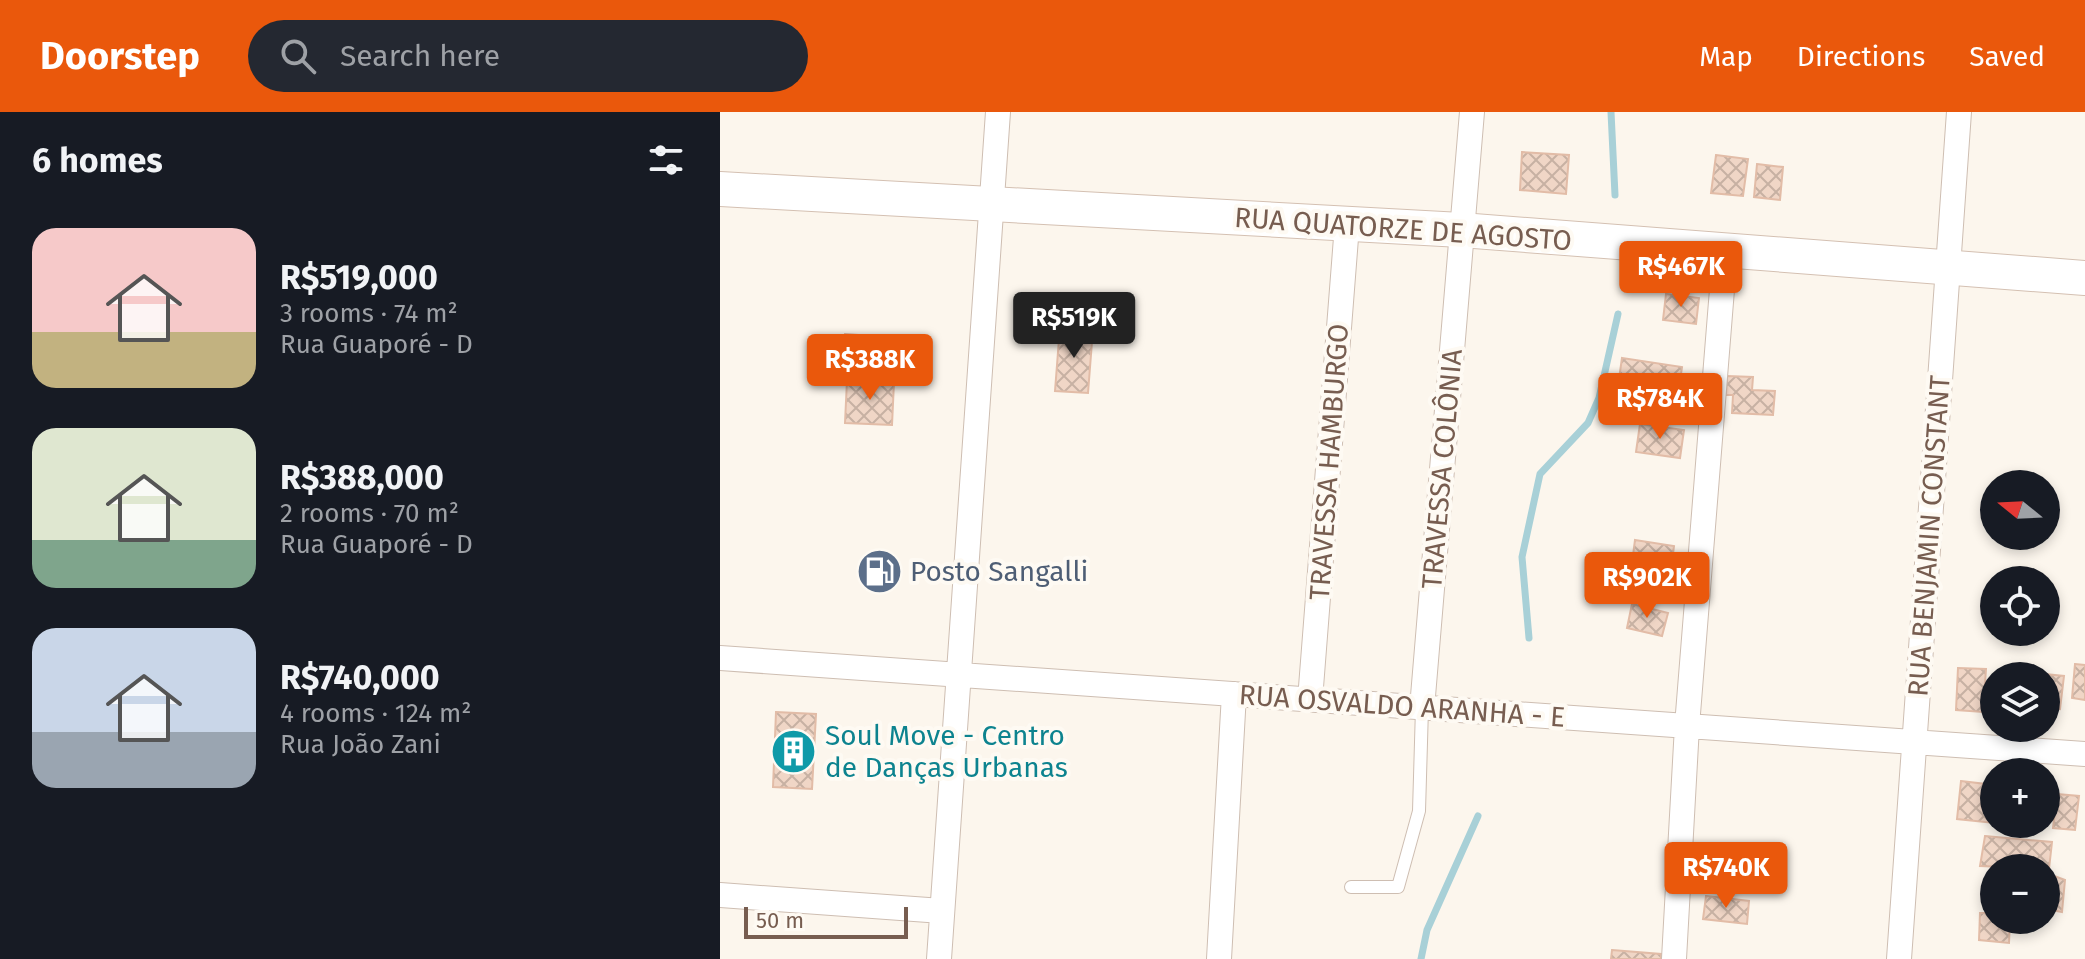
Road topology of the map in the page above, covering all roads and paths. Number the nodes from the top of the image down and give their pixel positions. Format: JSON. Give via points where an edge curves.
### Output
{"nodes":[{"id":1,"x":998,"y":112,"type":"edge"},
{"id":2,"x":1472,"y":112,"type":"edge"},
{"id":3,"x":1959,"y":112,"type":"edge"},
{"id":4,"x":720,"y":189,"type":"edge"},
{"id":5,"x":992,"y":205,"type":"junction"},
{"id":6,"x":1347,"y":225,"type":"junction"},
{"id":7,"x":1461,"y":230,"type":"junction"},
{"id":8,"x":1725,"y":252,"type":"junction"},
{"id":9,"x":1948,"y":268,"type":"junction"},
{"id":10,"x":2085,"y":278,"type":"edge"},
{"id":11,"x":720,"y":658,"type":"edge"},
{"id":12,"x":958,"y":675,"type":"junction"},
{"id":13,"x":1234,"y":694,"type":"junction"},
{"id":14,"x":1310,"y":700,"type":"junction"},
{"id":15,"x":1422,"y":708,"type":"junction"},
{"id":16,"x":1687,"y":726,"type":"junction"},
{"id":17,"x":1914,"y":742,"type":"junction"},
{"id":18,"x":2085,"y":754,"type":"edge"},
{"id":19,"x":1351,"y":887,"type":"dead end"},
{"id":20,"x":720,"y":895,"type":"edge"},
{"id":21,"x":942,"y":911,"type":"junction"},
{"id":22,"x":939,"y":959,"type":"edge"},
{"id":23,"x":1219,"y":959,"type":"edge"},
{"id":24,"x":1674,"y":959,"type":"edge"},
{"id":25,"x":1899,"y":959,"type":"edge"}],
"edges":[{"from":1,"to":5,"type":"street"},
{"from":2,"to":7,"type":"street","name":"TRAVESSA COLÔNIA"},
{"from":3,"to":9,"type":"street","name":"RUA BENJAMIN CONSTANT"},
{"from":4,"to":5,"type":"street","name":"RUA QUATORZE DE AGOSTO"},
{"from":5,"to":6,"type":"street","name":"RUA QUATORZE DE AGOSTO"},
{"from":5,"to":12,"type":"street"},
{"from":6,"to":7,"type":"street","name":"RUA QUATORZE DE AGOSTO"},
{"from":6,"to":14,"type":"street","name":"TRAVESSA HAMBURGO"},
{"from":7,"to":8,"type":"street","name":"RUA QUATORZE DE AGOSTO"},
{"from":7,"to":15,"type":"street","name":"TRAVESSA COLÔNIA"},
{"from":8,"to":9,"type":"street","name":"RUA QUATORZE DE AGOSTO"},
{"from":8,"to":16,"type":"street"},
{"from":9,"to":10,"type":"street","name":"RUA QUATORZE DE AGOSTO"},
{"from":9,"to":17,"type":"street","name":"RUA BENJAMIN CONSTANT"},
{"from":11,"to":12,"type":"street","name":"RUA OSVALDO ARANHA - E"},
{"from":12,"to":13,"type":"street","name":"RUA OSVALDO ARANHA - E"},
{"from":12,"to":21,"type":"street"},
{"from":13,"to":14,"type":"street","name":"RUA OSVALDO ARANHA - E"},
{"from":13,"to":23,"type":"street"},
{"from":14,"to":15,"type":"street","name":"RUA OSVALDO ARANHA - E"},
{"from":15,"to":16,"type":"street","name":"RUA OSVALDO ARANHA - E"},
{"from":15,"to":19,"type":"lane","via":[[1419,811],[1398,887]]},
{"from":16,"to":17,"type":"street","name":"RUA OSVALDO ARANHA - E"},
{"from":16,"to":24,"type":"street"},
{"from":17,"to":18,"type":"street","name":"RUA OSVALDO ARANHA - E"},
{"from":17,"to":25,"type":"street","name":"RUA BENJAMIN CONSTANT"},
{"from":20,"to":21,"type":"street"},
{"from":21,"to":22,"type":"street"}]}
